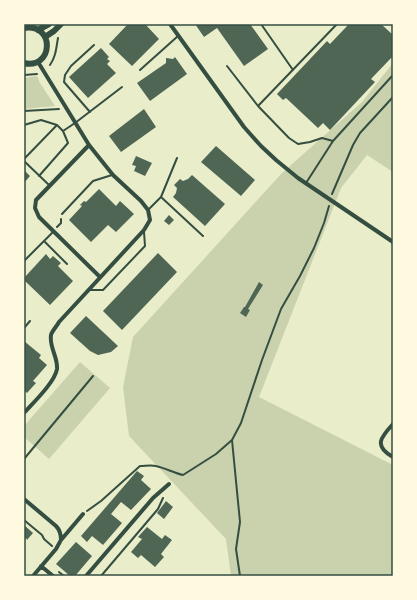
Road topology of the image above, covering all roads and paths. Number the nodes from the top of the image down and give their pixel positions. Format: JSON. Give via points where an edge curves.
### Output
{"nodes":[{"id":1,"x":49,"y":24,"type":"edge"},
{"id":2,"x":61,"y":24,"type":"edge"},
{"id":3,"x":170,"y":24,"type":"edge"},
{"id":4,"x":261,"y":24,"type":"edge"},
{"id":5,"x":337,"y":24,"type":"edge"},
{"id":6,"x":24,"y":28,"type":"edge"},
{"id":7,"x":38,"y":30,"type":"junction"},
{"id":8,"x":178,"y":36,"type":"junction"},
{"id":9,"x":45,"y":37,"type":"junction"},
{"id":10,"x":58,"y":37,"type":"dead end"},
{"id":11,"x":94,"y":45,"type":"dead end"},
{"id":12,"x":38,"y":62,"type":"junction"},
{"id":13,"x":24,"y":64,"type":"edge"},
{"id":14,"x":50,"y":65,"type":"dead end"},
{"id":15,"x":227,"y":66,"type":"dead end"},
{"id":16,"x":140,"y":70,"type":"dead end"},
{"id":17,"x":293,"y":70,"type":"junction"},
{"id":18,"x":36,"y":74,"type":"dead end"},
{"id":19,"x":393,"y":75,"type":"edge"},
{"id":20,"x":24,"y":76,"type":"edge"},
{"id":21,"x":122,"y":87,"type":"dead end"},
{"id":22,"x":393,"y":97,"type":"edge"},
{"id":23,"x":258,"y":106,"type":"junction"},
{"id":24,"x":66,"y":108,"type":"junction"},
{"id":25,"x":24,"y":111,"type":"edge"},
{"id":26,"x":90,"y":112,"type":"junction"},
{"id":27,"x":75,"y":123,"type":"junction"},
{"id":28,"x":24,"y":125,"type":"edge"},
{"id":29,"x":57,"y":125,"type":"junction"},
{"id":30,"x":63,"y":131,"type":"junction"},
{"id":31,"x":333,"y":141,"type":"junction"},
{"id":32,"x":89,"y":144,"type":"junction"},
{"id":33,"x":177,"y":158,"type":"dead end"},
{"id":34,"x":24,"y":160,"type":"edge"},
{"id":35,"x":113,"y":174,"type":"junction"},
{"id":36,"x":39,"y":176,"type":"junction"},
{"id":37,"x":306,"y":183,"type":"junction"},
{"id":38,"x":49,"y":185,"type":"junction"},
{"id":39,"x":161,"y":197,"type":"junction"},
{"id":40,"x":330,"y":200,"type":"junction"},
{"id":41,"x":148,"y":210,"type":"junction"},
{"id":42,"x":62,"y":214,"type":"joint"},
{"id":43,"x":144,"y":230,"type":"junction"},
{"id":44,"x":53,"y":231,"type":"junction"},
{"id":45,"x":203,"y":236,"type":"dead end"},
{"id":46,"x":44,"y":241,"type":"junction"},
{"id":47,"x":393,"y":242,"type":"edge"},
{"id":48,"x":24,"y":261,"type":"edge"},
{"id":49,"x":67,"y":264,"type":"dead end"},
{"id":50,"x":100,"y":277,"type":"junction"},
{"id":51,"x":88,"y":290,"type":"junction"},
{"id":52,"x":30,"y":321,"type":"dead end"},
{"id":53,"x":24,"y":328,"type":"edge"},
{"id":54,"x":93,"y":376,"type":"dead end"},
{"id":55,"x":24,"y":414,"type":"edge"},
{"id":56,"x":393,"y":424,"type":"edge"},
{"id":57,"x":232,"y":440,"type":"junction"},
{"id":58,"x":393,"y":457,"type":"edge"},
{"id":59,"x":24,"y":458,"type":"edge"},
{"id":60,"x":169,"y":484,"type":"joint"},
{"id":61,"x":24,"y":498,"type":"edge"},
{"id":62,"x":83,"y":514,"type":"joint"},
{"id":63,"x":24,"y":520,"type":"edge"},
{"id":64,"x":61,"y":540,"type":"junction"},
{"id":65,"x":56,"y":549,"type":"junction"},
{"id":66,"x":41,"y":566,"type":"junction"},
{"id":67,"x":33,"y":576,"type":"edge"},
{"id":68,"x":53,"y":576,"type":"edge"},
{"id":69,"x":86,"y":576,"type":"edge"},
{"id":70,"x":101,"y":576,"type":"edge"},
{"id":71,"x":240,"y":576,"type":"edge"}],
"edges":[{"from":1,"to":7,"type":"main road"},
{"from":2,"to":9,"type":"main road"},
{"from":3,"to":8,"type":"street"},
{"from":4,"to":17,"type":"lane"},
{"from":5,"to":17,"type":"lane"},
{"from":6,"to":7,"type":"main road"},
{"from":7,"to":9,"type":"main road"},
{"from":8,"to":16,"type":"lane"},
{"from":8,"to":37,"type":"street","via":[[244,127],[276,160]]},
{"from":9,"to":12,"type":"main road","via":[[47,48]]},
{"from":10,"to":14,"type":"path","via":[[57,49]]},
{"from":11,"to":26,"type":"lane","via":[[71,66],[64,82]]},
{"from":12,"to":13,"type":"main road"},
{"from":12,"to":24,"type":"street"},
{"from":15,"to":23,"type":"lane"},
{"from":17,"to":23,"type":"lane"},
{"from":18,"to":20,"type":"path"},
{"from":19,"to":31,"type":"lane"},
{"from":21,"to":26,"type":"lane"},
{"from":22,"to":40,"type":"path","via":[[352,145]]},
{"from":23,"to":31,"type":"lane","via":[[298,144],[322,138]]},
{"from":24,"to":25,"type":"path"},
{"from":24,"to":27,"type":"street"},
{"from":26,"to":27,"type":"lane"},
{"from":27,"to":30,"type":"lane"},
{"from":27,"to":32,"type":"street"},
{"from":28,"to":29,"type":"lane","via":[[41,120]]},
{"from":29,"to":30,"type":"lane"},
{"from":29,"to":34,"type":"lane"},
{"from":30,"to":36,"type":"lane","via":[[68,143]]},
{"from":31,"to":37,"type":"lane"},
{"from":32,"to":35,"type":"street"},
{"from":32,"to":38,"type":"street"},
{"from":33,"to":39,"type":"lane"},
{"from":34,"to":36,"type":"lane"},
{"from":35,"to":41,"type":"street"},
{"from":35,"to":42,"type":"lane","via":[[93,181]]},
{"from":36,"to":38,"type":"lane"},
{"from":37,"to":40,"type":"street"},
{"from":38,"to":44,"type":"street","via":[[36,200],[35,208],[39,217]]},
{"from":39,"to":41,"type":"lane"},
{"from":39,"to":45,"type":"lane"},
{"from":40,"to":47,"type":"street"},
{"from":40,"to":57,"type":"path","via":[[314,248],[282,310],[241,423]]},
{"from":41,"to":43,"type":"street","via":[[150,220]]},
{"from":42,"to":44,"type":"path","via":[[61,223]]},
{"from":43,"to":50,"type":"street"},
{"from":43,"to":51,"type":"lane","via":[[145,246],[103,290]]},
{"from":44,"to":46,"type":"lane"},
{"from":44,"to":50,"type":"street"},
{"from":46,"to":48,"type":"lane"},
{"from":46,"to":49,"type":"lane"},
{"from":50,"to":51,"type":"street"},
{"from":51,"to":55,"type":"street","via":[[51,334],[57,369],[51,382]]},
{"from":52,"to":53,"type":"path"},
{"from":54,"to":59,"type":"path"},
{"from":56,"to":58,"type":"street","via":[[380,442],[382,448]]},
{"from":57,"to":62,"type":"path","via":[[184,475],[154,465],[140,466]]},
{"from":57,"to":71,"type":"path","via":[[240,522],[236,549]]},
{"from":60,"to":69,"type":"street","via":[[153,498]]},
{"from":60,"to":70,"type":"path","via":[[158,509]]},
{"from":61,"to":64,"type":"street","via":[[56,526]]},
{"from":62,"to":64,"type":"street"},
{"from":63,"to":65,"type":"path"},
{"from":64,"to":65,"type":"street"},
{"from":65,"to":66,"type":"street"},
{"from":66,"to":67,"type":"street"},
{"from":66,"to":68,"type":"street"}]}
